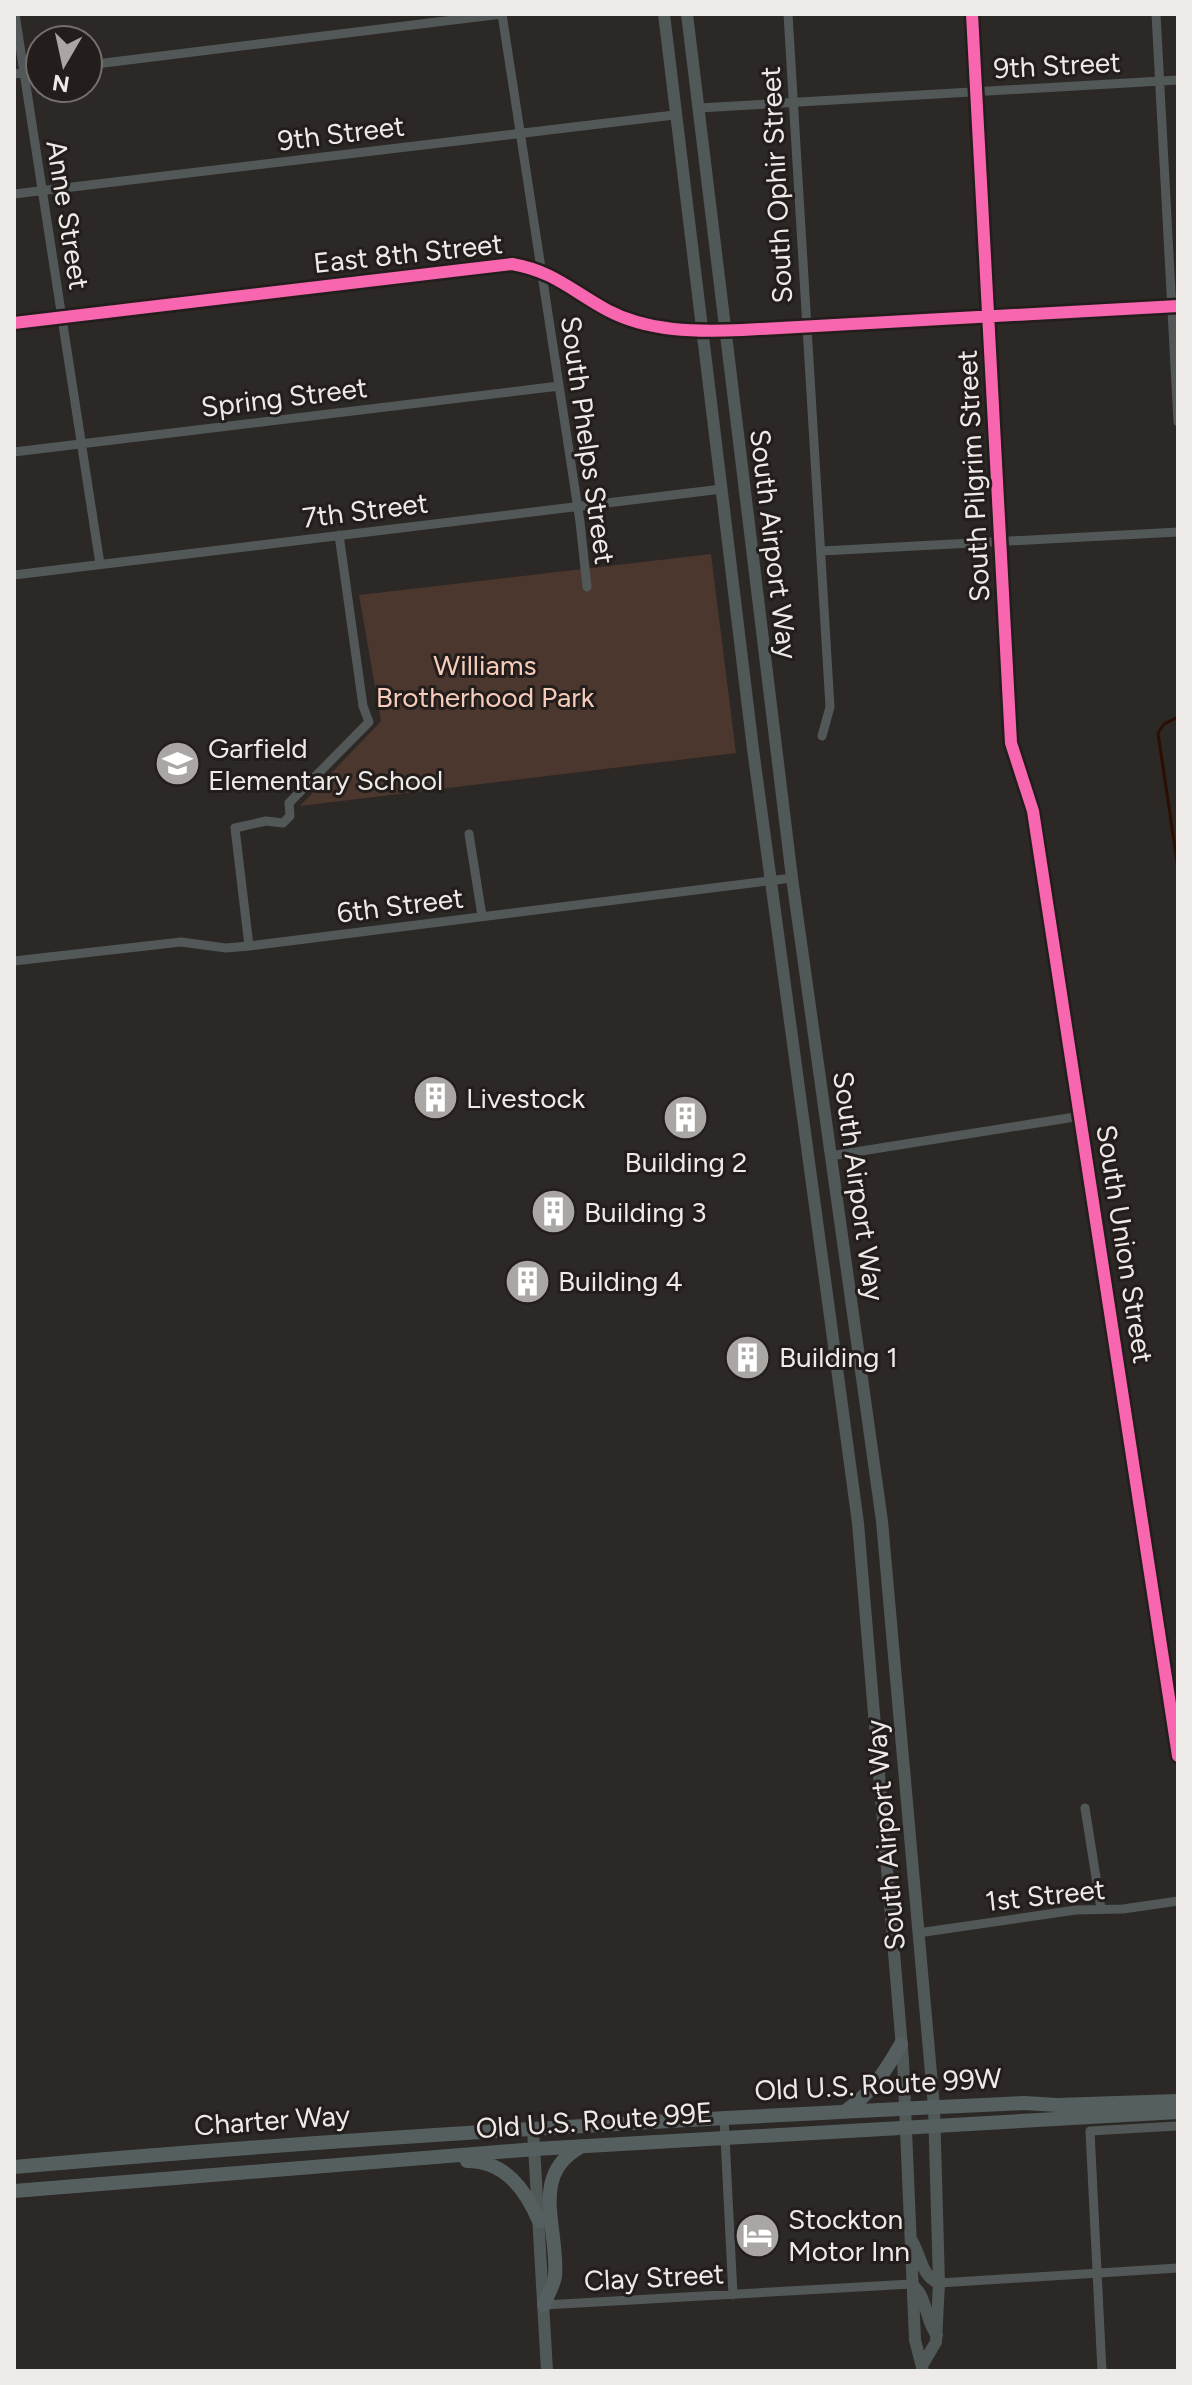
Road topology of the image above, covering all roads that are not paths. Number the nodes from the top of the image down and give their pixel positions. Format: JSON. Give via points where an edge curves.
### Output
{"nodes":[{"id":1,"x":15,"y":14,"type":"edge"},
{"id":2,"x":502,"y":14,"type":"edge"},
{"id":3,"x":664,"y":14,"type":"edge"},
{"id":4,"x":687,"y":14,"type":"edge"},
{"id":5,"x":788,"y":14,"type":"edge"},
{"id":6,"x":972,"y":14,"type":"edge"},
{"id":7,"x":1156,"y":14,"type":"edge"},
{"id":8,"x":104,"y":63,"type":"edge"},
{"id":9,"x":19,"y":73,"type":"edge"},
{"id":10,"x":1178,"y":80,"type":"edge"},
{"id":11,"x":1160,"y":82,"type":"junction"},
{"id":12,"x":976,"y":92,"type":"junction"},
{"id":13,"x":792,"y":101,"type":"junction"},
{"id":14,"x":699,"y":108,"type":"junction"},
{"id":15,"x":674,"y":115,"type":"junction"},
{"id":16,"x":521,"y":133,"type":"junction"},
{"id":17,"x":42,"y":191,"type":"junction"},
{"id":18,"x":14,"y":194,"type":"edge"},
{"id":19,"x":542,"y":269,"type":"junction"},
{"id":20,"x":1175,"y":306,"type":"edge"},
{"id":21,"x":62,"y":317,"type":"junction"},
{"id":22,"x":988,"y":317,"type":"junction"},
{"id":23,"x":14,"y":323,"type":"edge"},
{"id":24,"x":807,"y":327,"type":"junction"},
{"id":25,"x":705,"y":330,"type":"junction"},
{"id":26,"x":724,"y":331,"type":"junction"},
{"id":27,"x":559,"y":386,"type":"junction"},
{"id":28,"x":1178,"y":422,"type":"edge"},
{"id":29,"x":82,"y":444,"type":"junction"},
{"id":30,"x":14,"y":452,"type":"edge"},
{"id":31,"x":722,"y":489,"type":"junction"},
{"id":32,"x":577,"y":506,"type":"junction"},
{"id":33,"x":1178,"y":532,"type":"edge"},
{"id":34,"x":339,"y":535,"type":"junction"},
{"id":35,"x":1000,"y":542,"type":"junction"},
{"id":36,"x":822,"y":551,"type":"junction"},
{"id":37,"x":100,"y":564,"type":"junction"},
{"id":38,"x":14,"y":575,"type":"edge"},
{"id":39,"x":587,"y":587,"type":"dead end"},
{"id":40,"x":822,"y":736,"type":"dead end"},
{"id":41,"x":1011,"y":743,"type":"joint"},
{"id":42,"x":469,"y":834,"type":"dead end"},
{"id":43,"x":792,"y":878,"type":"junction"},
{"id":44,"x":771,"y":880,"type":"junction"},
{"id":45,"x":482,"y":916,"type":"junction"},
{"id":46,"x":249,"y":946,"type":"junction"},
{"id":47,"x":14,"y":961,"type":"edge"},
{"id":48,"x":1081,"y":1116,"type":"junction"},
{"id":49,"x":830,"y":1156,"type":"junction"},
{"id":50,"x":1178,"y":1756,"type":"edge"},
{"id":51,"x":1085,"y":1808,"type":"dead end"},
{"id":52,"x":1178,"y":1901,"type":"edge"},
{"id":53,"x":1101,"y":1909,"type":"junction"},
{"id":54,"x":918,"y":1933,"type":"junction"},
{"id":55,"x":895,"y":1955,"type":"junction"},
{"id":56,"x":901,"y":2044,"type":"junction"},
{"id":57,"x":1178,"y":2101,"type":"edge"},
{"id":58,"x":934,"y":2107,"type":"junction"},
{"id":59,"x":905,"y":2108,"type":"junction"},
{"id":60,"x":844,"y":2112,"type":"junction"},
{"id":61,"x":1178,"y":2112,"type":"edge"},
{"id":62,"x":724,"y":2118,"type":"junction"},
{"id":63,"x":1178,"y":2126,"type":"edge"},
{"id":64,"x":934,"y":2127,"type":"junction"},
{"id":65,"x":533,"y":2129,"type":"junction"},
{"id":66,"x":906,"y":2129,"type":"junction"},
{"id":67,"x":725,"y":2138,"type":"junction"},
{"id":68,"x":583,"y":2146,"type":"junction"},
{"id":69,"x":535,"y":2149,"type":"junction"},
{"id":70,"x":14,"y":2167,"type":"edge"},
{"id":71,"x":201,"y":2175,"type":"junction"},
{"id":72,"x":14,"y":2191,"type":"edge"},
{"id":73,"x":539,"y":2221,"type":"junction"},
{"id":74,"x":910,"y":2236,"type":"junction"},
{"id":75,"x":1178,"y":2268,"type":"edge"},
{"id":76,"x":1097,"y":2272,"type":"junction"},
{"id":77,"x":939,"y":2283,"type":"junction"},
{"id":78,"x":911,"y":2284,"type":"junction"},
{"id":79,"x":733,"y":2295,"type":"junction"},
{"id":80,"x":544,"y":2305,"type":"junction"},
{"id":81,"x":937,"y":2335,"type":"junction"},
{"id":82,"x":923,"y":2368,"type":"edge"},
{"id":83,"x":547,"y":2371,"type":"edge"},
{"id":84,"x":1102,"y":2371,"type":"edge"}],
"edges":[{"from":1,"to":9,"type":"street","name":"Anne Street"},
{"from":2,"to":8,"type":"street"},
{"from":2,"to":16,"type":"street","name":"South Phelps Street"},
{"from":3,"to":15,"type":"main road","name":"South Airport Way"},
{"from":4,"to":14,"type":"main road","name":"South Airport Way"},
{"from":5,"to":13,"type":"street","name":"South Ophir Street"},
{"from":6,"to":12,"type":"street","name":"South Pilgrim Street"},
{"from":7,"to":11,"type":"street"},
{"from":9,"to":17,"type":"street","name":"Anne Street"},
{"from":10,"to":11,"type":"street","name":"9th Street"},
{"from":11,"to":12,"type":"street","name":"9th Street"},
{"from":11,"to":20,"type":"street"},
{"from":12,"to":13,"type":"street","name":"9th Street"},
{"from":12,"to":22,"type":"street","name":"South Pilgrim Street"},
{"from":13,"to":14,"type":"street","name":"9th Street"},
{"from":13,"to":24,"type":"street","name":"South Ophir Street"},
{"from":14,"to":26,"type":"main road","name":"South Airport Way"},
{"from":15,"to":16,"type":"street","name":"9th Street"},
{"from":15,"to":25,"type":"main road","name":"South Airport Way"},
{"from":16,"to":17,"type":"street","name":"9th Street"},
{"from":16,"to":19,"type":"street","name":"South Phelps Street"},
{"from":17,"to":18,"type":"street","name":"9th Street"},
{"from":17,"to":21,"type":"street","name":"Anne Street"},
{"from":19,"to":21,"type":"main road","name":"East 8th Street","via":[[501,264]]},
{"from":19,"to":25,"type":"main road","name":"East 8th Street","via":[[625,318],[664,328]]},
{"from":19,"to":27,"type":"street","name":"South Phelps Street"},
{"from":20,"to":22,"type":"street","name":"East 8th Street"},
{"from":20,"to":28,"type":"street"},
{"from":21,"to":23,"type":"main road","name":"East 8th Street"},
{"from":21,"to":29,"type":"street","name":"Anne Street"},
{"from":22,"to":24,"type":"street","name":"East 8th Street"},
{"from":22,"to":35,"type":"street","name":"South Pilgrim Street"},
{"from":24,"to":26,"type":"street","name":"East 8th Street"},
{"from":24,"to":36,"type":"street","name":"South Ophir Street"},
{"from":25,"to":26,"type":"main road","name":"East 8th Street"},
{"from":25,"to":31,"type":"main road","name":"South Airport Way"},
{"from":26,"to":43,"type":"main road","name":"South Airport Way"},
{"from":27,"to":29,"type":"street","name":"Spring Street"},
{"from":27,"to":32,"type":"street","name":"South Phelps Street"},
{"from":29,"to":30,"type":"street","name":"Spring Street"},
{"from":29,"to":37,"type":"street","name":"Anne Street"},
{"from":31,"to":32,"type":"street","name":"7th Street"},
{"from":31,"to":44,"type":"main road","name":"South Airport Way"},
{"from":32,"to":34,"type":"street","name":"7th Street"},
{"from":32,"to":39,"type":"street","name":"South Phelps Street"},
{"from":33,"to":35,"type":"street"},
{"from":34,"to":37,"type":"street","name":"7th Street"},
{"from":34,"to":46,"type":"street","via":[[369,722],[289,803],[290,816],[283,823],[235,828]]},
{"from":35,"to":36,"type":"street"},
{"from":35,"to":41,"type":"street","name":"South Pilgrim Street"},
{"from":36,"to":40,"type":"street","name":"South Ophir Street","via":[[830,707]]},
{"from":37,"to":38,"type":"street","name":"7th Street"},
{"from":41,"to":48,"type":"street","name":"South Union Street","via":[[1033,811]]},
{"from":42,"to":45,"type":"street"},
{"from":43,"to":44,"type":"street","name":"6th Street"},
{"from":43,"to":49,"type":"main road","name":"South Airport Way"},
{"from":44,"to":45,"type":"street","name":"6th Street"},
{"from":44,"to":55,"type":"main road","name":"South Airport Way","via":[[858,1523]]},
{"from":45,"to":46,"type":"street","name":"6th Street"},
{"from":46,"to":47,"type":"street","name":"6th Street","via":[[181,942]]},
{"from":48,"to":49,"type":"street"},
{"from":48,"to":50,"type":"street","name":"South Union Street"},
{"from":49,"to":54,"type":"main road","name":"South Airport Way","via":[[882,1521]]},
{"from":51,"to":53,"type":"street"},
{"from":52,"to":53,"type":"street","name":"1st Street"},
{"from":53,"to":54,"type":"street","name":"1st Street"},
{"from":54,"to":55,"type":"main road"},
{"from":54,"to":58,"type":"main road","name":"South Airport Way"},
{"from":55,"to":56,"type":"main road","name":"South Airport Way"},
{"from":56,"to":59,"type":"main road","name":"South Airport Way"},
{"from":56,"to":60,"type":"main road","via":[[873,2089]]},
{"from":57,"to":58,"type":"main road","name":"Old U.S. Route 99W"},
{"from":58,"to":59,"type":"main road","name":"Old U.S. Route 99W"},
{"from":58,"to":64,"type":"main road","name":"South Airport Way"},
{"from":59,"to":60,"type":"main road","name":"Old U.S. Route 99W"},
{"from":59,"to":66,"type":"main road","name":"South Airport Way"},
{"from":60,"to":62,"type":"main road","name":"Old U.S. Route 99W"},
{"from":61,"to":64,"type":"main road","name":"Old U.S. Route 99E"},
{"from":62,"to":65,"type":"main road","name":"Old U.S. Route 99W"},
{"from":62,"to":67,"type":"street"},
{"from":63,"to":76,"type":"street","via":[[1090,2131]]},
{"from":64,"to":66,"type":"main road","name":"Old U.S. Route 99E"},
{"from":64,"to":77,"type":"main road","name":"South Airport Way"},
{"from":65,"to":69,"type":"main road"},
{"from":65,"to":70,"type":"main road","name":"Charter Way"},
{"from":66,"to":67,"type":"main road","name":"Old U.S. Route 99E"},
{"from":66,"to":74,"type":"main road","name":"South Airport Way"},
{"from":67,"to":68,"type":"main road","name":"Old U.S. Route 99E"},
{"from":67,"to":79,"type":"street"},
{"from":68,"to":69,"type":"main road","name":"Old U.S. Route 99E"},
{"from":68,"to":80,"type":"main road","via":[[562,2159],[553,2173],[555,2277]]},
{"from":69,"to":71,"type":"main road","name":"Old U.S. Route 99E"},
{"from":69,"to":73,"type":"main road"},
{"from":71,"to":72,"type":"main road","name":"Old U.S. Route 99E"},
{"from":71,"to":73,"type":"main road","via":[[214,2181],[479,2161],[517,2183]]},
{"from":73,"to":80,"type":"main road"},
{"from":74,"to":77,"type":"main road","via":[[924,2271]]},
{"from":74,"to":78,"type":"main road","name":"South Airport Way"},
{"from":75,"to":76,"type":"street"},
{"from":76,"to":77,"type":"street"},
{"from":76,"to":84,"type":"street"},
{"from":77,"to":81,"type":"main road","name":"South Airport Way"},
{"from":78,"to":79,"type":"street","name":"Clay Street"},
{"from":78,"to":81,"type":"main road"},
{"from":78,"to":82,"type":"main road","name":"South Airport Way"},
{"from":79,"to":80,"type":"street","name":"Clay Street"},
{"from":80,"to":83,"type":"main road"},
{"from":81,"to":82,"type":"main road","name":"South Airport Way"}]}
